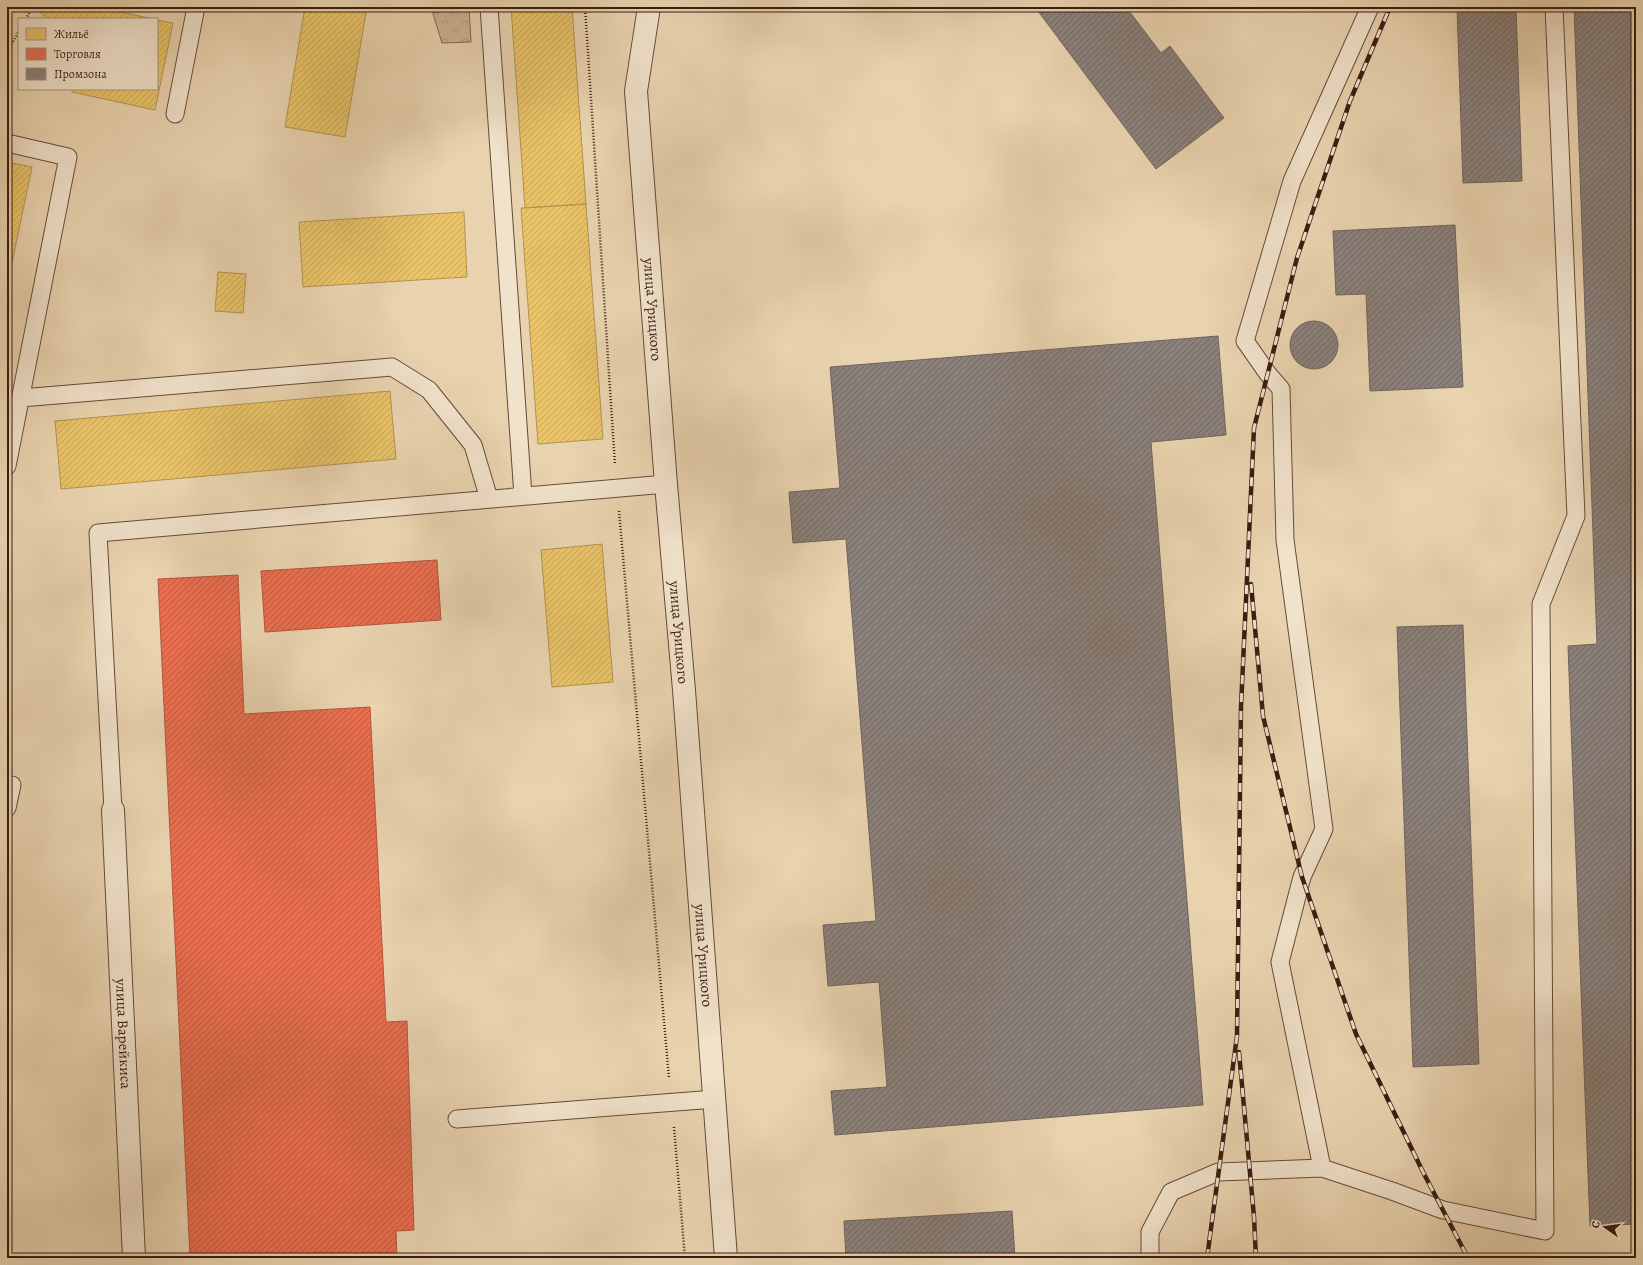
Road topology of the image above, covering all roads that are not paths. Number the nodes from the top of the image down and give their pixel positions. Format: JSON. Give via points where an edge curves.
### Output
{"nodes":[{"id":1,"x":196,"y":7,"type":"edge"},
{"id":2,"x":488,"y":7,"type":"edge"},
{"id":3,"x":649,"y":7,"type":"edge"},
{"id":4,"x":1370,"y":7,"type":"edge"},
{"id":5,"x":1554,"y":7,"type":"edge"},
{"id":6,"x":175,"y":114,"type":"dead end"},
{"id":7,"x":7,"y":143,"type":"edge"},
{"id":8,"x":21,"y":398,"type":"junction"},
{"id":9,"x":7,"y":466,"type":"edge"},
{"id":10,"x":666,"y":484,"type":"junction"},
{"id":11,"x":523,"y":496,"type":"junction"},
{"id":12,"x":489,"y":498,"type":"junction"},
{"id":13,"x":7,"y":784,"type":"edge"},
{"id":14,"x":7,"y":808,"type":"edge"},
{"id":15,"x":113,"y":810,"type":"joint"},
{"id":16,"x":715,"y":1099,"type":"junction"},
{"id":17,"x":457,"y":1119,"type":"dead end"},
{"id":18,"x":1322,"y":1168,"type":"junction"},
{"id":19,"x":134,"y":1258,"type":"edge"},
{"id":20,"x":726,"y":1258,"type":"edge"},
{"id":21,"x":1150,"y":1258,"type":"edge"}],
"edges":[{"from":1,"to":6,"type":"lane"},
{"from":2,"to":11,"type":"lane"},
{"from":3,"to":10,"type":"street","name":"улица Урицкого","via":[[636,91]]},
{"from":4,"to":18,"type":"lane","via":[[1292,181],[1245,341],[1281,389],[1285,540],[1324,828],[1302,877],[1280,962]]},
{"from":5,"to":18,"type":"lane","via":[[1576,516],[1541,604],[1545,1231],[1443,1210]]},
{"from":7,"to":8,"type":"lane","via":[[68,157]]},
{"from":8,"to":9,"type":"lane"},
{"from":8,"to":12,"type":"lane","via":[[392,367],[429,390],[473,445]]},
{"from":10,"to":11,"type":"lane"},
{"from":10,"to":16,"type":"street","name":"улица Урицкого"},
{"from":11,"to":12,"type":"lane"},
{"from":12,"to":15,"type":"lane","via":[[98,533]]},
{"from":13,"to":14,"type":"lane","via":[[12,785]]},
{"from":15,"to":19,"type":"street","name":"улица Варейкиса"},
{"from":16,"to":17,"type":"lane"},
{"from":16,"to":20,"type":"street","name":"улица Урицкого"},
{"from":18,"to":21,"type":"lane","via":[[1218,1172],[1170,1192],[1150,1232]]}]}
